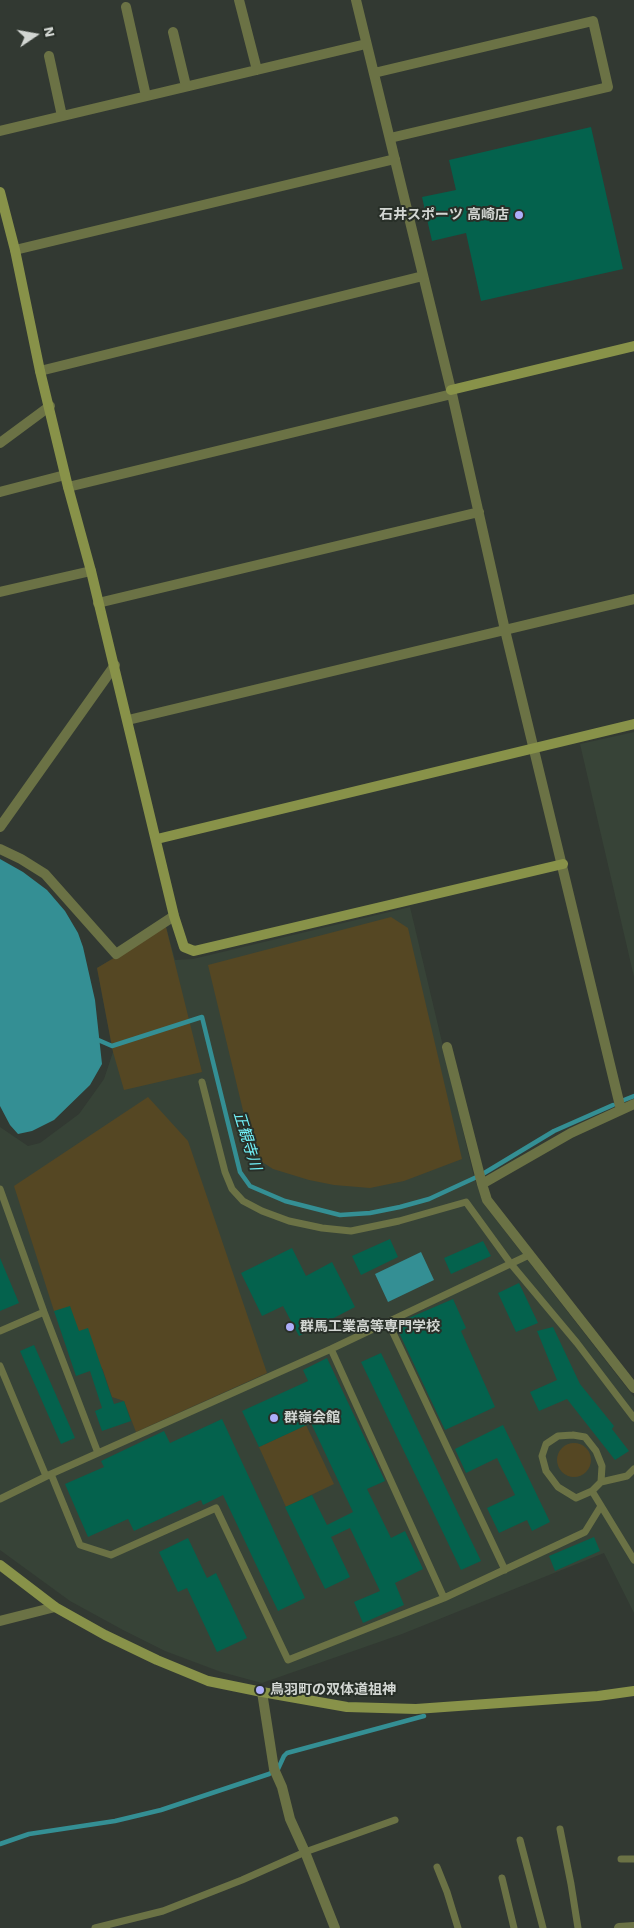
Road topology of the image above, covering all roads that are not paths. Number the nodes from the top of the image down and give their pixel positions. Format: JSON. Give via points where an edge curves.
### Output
{"nodes":[{"id":1,"x":239,"y":0,"type":"edge"},
{"id":2,"x":356,"y":0,"type":"edge"},
{"id":3,"x":126,"y":7,"type":"dead end"},
{"id":4,"x":173,"y":32,"type":"dead end"},
{"id":5,"x":366,"y":44,"type":"junction"},
{"id":6,"x":49,"y":56,"type":"dead end"},
{"id":7,"x":257,"y":70,"type":"junction"},
{"id":8,"x":374,"y":73,"type":"junction"},
{"id":9,"x":186,"y":86,"type":"junction"},
{"id":10,"x":146,"y":96,"type":"junction"},
{"id":11,"x":62,"y":116,"type":"junction"},
{"id":12,"x":0,"y":130,"type":"edge"},
{"id":13,"x":390,"y":138,"type":"junction"},
{"id":14,"x":395,"y":159,"type":"junction"},
{"id":15,"x":0,"y":193,"type":"edge"},
{"id":16,"x":15,"y":250,"type":"junction"},
{"id":17,"x":423,"y":276,"type":"junction"},
{"id":18,"x":634,"y":346,"type":"edge"},
{"id":19,"x":40,"y":371,"type":"junction"},
{"id":20,"x":451,"y":392,"type":"junction"},
{"id":21,"x":50,"y":406,"type":"junction"},
{"id":22,"x":1,"y":440,"type":"edge"},
{"id":23,"x":65,"y":475,"type":"junction"},
{"id":24,"x":68,"y":487,"type":"junction"},
{"id":25,"x":0,"y":492,"type":"edge"},
{"id":26,"x":479,"y":512,"type":"junction"},
{"id":27,"x":91,"y":570,"type":"junction"},
{"id":28,"x":0,"y":592,"type":"edge"},
{"id":29,"x":634,"y":599,"type":"edge"},
{"id":30,"x":98,"y":603,"type":"junction"},
{"id":31,"x":505,"y":630,"type":"junction"},
{"id":32,"x":115,"y":665,"type":"junction"},
{"id":33,"x":128,"y":720,"type":"junction"},
{"id":34,"x":634,"y":724,"type":"edge"},
{"id":35,"x":534,"y":748,"type":"junction"},
{"id":36,"x":0,"y":827,"type":"edge"},
{"id":37,"x":157,"y":840,"type":"junction"},
{"id":38,"x":0,"y":849,"type":"edge"},
{"id":39,"x":563,"y":864,"type":"junction"},
{"id":40,"x":174,"y":916,"type":"junction"},
{"id":41,"x":447,"y":1047,"type":"dead end"},
{"id":42,"x":202,"y":1082,"type":"dead end"},
{"id":43,"x":634,"y":1104,"type":"edge"},
{"id":44,"x":621,"y":1110,"type":"junction"},
{"id":45,"x":482,"y":1184,"type":"junction"},
{"id":46,"x":0,"y":1189,"type":"edge"},
{"id":47,"x":529,"y":1254,"type":"junction"},
{"id":48,"x":511,"y":1264,"type":"junction"},
{"id":49,"x":44,"y":1312,"type":"junction"},
{"id":50,"x":388,"y":1322,"type":"junction"},
{"id":51,"x":0,"y":1331,"type":"edge"},
{"id":52,"x":331,"y":1349,"type":"junction"},
{"id":53,"x":0,"y":1366,"type":"edge"},
{"id":54,"x":634,"y":1388,"type":"edge"},
{"id":55,"x":634,"y":1418,"type":"edge"},
{"id":56,"x":98,"y":1453,"type":"junction"},
{"id":57,"x":634,"y":1469,"type":"edge"},
{"id":58,"x":49,"y":1475,"type":"junction"},
{"id":59,"x":601,"y":1482,"type":"junction"},
{"id":60,"x":592,"y":1491,"type":"junction"},
{"id":61,"x":0,"y":1499,"type":"edge"},
{"id":62,"x":601,"y":1506,"type":"junction"},
{"id":63,"x":634,"y":1560,"type":"edge"},
{"id":64,"x":0,"y":1565,"type":"edge"},
{"id":65,"x":505,"y":1570,"type":"junction"},
{"id":66,"x":444,"y":1598,"type":"junction"},
{"id":67,"x":55,"y":1607,"type":"junction"},
{"id":68,"x":0,"y":1621,"type":"edge"},
{"id":69,"x":634,"y":1691,"type":"edge"},
{"id":70,"x":262,"y":1692,"type":"junction"},
{"id":71,"x":395,"y":1820,"type":"dead end"},
{"id":72,"x":560,"y":1829,"type":"dead end"},
{"id":73,"x":520,"y":1840,"type":"dead end"},
{"id":74,"x":306,"y":1852,"type":"junction"},
{"id":75,"x":634,"y":1858,"type":"edge"},
{"id":76,"x":620,"y":1859,"type":"dead end"},
{"id":77,"x":437,"y":1867,"type":"dead end"},
{"id":78,"x":502,"y":1878,"type":"dead end"},
{"id":79,"x":634,"y":1927,"type":"edge"},
{"id":80,"x":95,"y":1928,"type":"edge"},
{"id":81,"x":334,"y":1928,"type":"edge"},
{"id":82,"x":458,"y":1928,"type":"edge"},
{"id":83,"x":514,"y":1928,"type":"edge"},
{"id":84,"x":543,"y":1928,"type":"edge"},
{"id":85,"x":578,"y":1928,"type":"edge"},
{"id":86,"x":619,"y":1928,"type":"edge"}],
"edges":[{"from":1,"to":7,"type":"street"},
{"from":2,"to":5,"type":"street"},
{"from":3,"to":10,"type":"street"},
{"from":4,"to":9,"type":"street"},
{"from":5,"to":7,"type":"street"},
{"from":5,"to":8,"type":"street"},
{"from":6,"to":11,"type":"street"},
{"from":7,"to":9,"type":"street"},
{"from":8,"to":13,"type":"street"},
{"from":8,"to":13,"type":"street","via":[[592,22],[608,87]]},
{"from":9,"to":10,"type":"street"},
{"from":10,"to":11,"type":"street"},
{"from":11,"to":12,"type":"street"},
{"from":13,"to":14,"type":"street"},
{"from":14,"to":16,"type":"street"},
{"from":14,"to":17,"type":"street"},
{"from":15,"to":16,"type":"street"},
{"from":16,"to":19,"type":"street"},
{"from":17,"to":19,"type":"street"},
{"from":17,"to":20,"type":"street"},
{"from":18,"to":20,"type":"street"},
{"from":19,"to":21,"type":"street"},
{"from":20,"to":24,"type":"street"},
{"from":20,"to":26,"type":"street"},
{"from":21,"to":22,"type":"street"},
{"from":21,"to":23,"type":"street"},
{"from":23,"to":24,"type":"street"},
{"from":23,"to":25,"type":"street"},
{"from":24,"to":27,"type":"street"},
{"from":26,"to":30,"type":"street"},
{"from":26,"to":31,"type":"street"},
{"from":27,"to":28,"type":"street"},
{"from":27,"to":30,"type":"street"},
{"from":29,"to":31,"type":"street"},
{"from":30,"to":32,"type":"street"},
{"from":31,"to":33,"type":"street"},
{"from":31,"to":35,"type":"street"},
{"from":32,"to":33,"type":"street"},
{"from":32,"to":36,"type":"street"},
{"from":33,"to":37,"type":"street"},
{"from":34,"to":35,"type":"street"},
{"from":35,"to":37,"type":"street"},
{"from":35,"to":39,"type":"street"},
{"from":37,"to":40,"type":"street"},
{"from":38,"to":40,"type":"street","via":[[45,874],[116,954]]},
{"from":39,"to":40,"type":"street","via":[[194,951],[184,948]]},
{"from":39,"to":44,"type":"street"},
{"from":41,"to":45,"type":"street"},
{"from":42,"to":48,"type":"lane","via":[[225,1172],[232,1189],[243,1201],[289,1221],[351,1231],[466,1202]]},
{"from":43,"to":44,"type":"street"},
{"from":44,"to":45,"type":"street","via":[[571,1133]]},
{"from":45,"to":47,"type":"street","via":[[487,1200]]},
{"from":46,"to":49,"type":"lane"},
{"from":47,"to":48,"type":"lane"},
{"from":47,"to":54,"type":"street"},
{"from":48,"to":50,"type":"lane"},
{"from":48,"to":55,"type":"lane","via":[[578,1342]]},
{"from":49,"to":51,"type":"lane"},
{"from":49,"to":56,"type":"lane"},
{"from":50,"to":52,"type":"lane"},
{"from":50,"to":65,"type":"lane"},
{"from":52,"to":56,"type":"lane"},
{"from":52,"to":66,"type":"lane"},
{"from":53,"to":58,"type":"lane"},
{"from":56,"to":58,"type":"lane"},
{"from":57,"to":59,"type":"lane","via":[[627,1476]]},
{"from":58,"to":61,"type":"lane"},
{"from":58,"to":66,"type":"lane","via":[[80,1545],[111,1555],[216,1508],[288,1660]]},
{"from":59,"to":60,"type":"lane"},
{"from":59,"to":60,"type":"lane","via":[[602,1466],[585,1437],[558,1436],[546,1444],[542,1456],[546,1471],[558,1487],[576,1498]]},
{"from":60,"to":62,"type":"lane"},
{"from":62,"to":63,"type":"lane"},
{"from":62,"to":65,"type":"lane","via":[[585,1532]]},
{"from":64,"to":67,"type":"street"},
{"from":65,"to":66,"type":"lane"},
{"from":67,"to":68,"type":"street"},
{"from":67,"to":70,"type":"street","via":[[105,1635],[208,1681]]},
{"from":69,"to":70,"type":"street","via":[[416,1709],[347,1707]]},
{"from":70,"to":74,"type":"street","via":[[274,1769],[290,1819]]},
{"from":71,"to":74,"type":"lane"},
{"from":72,"to":85,"type":"lane"},
{"from":73,"to":84,"type":"lane"},
{"from":74,"to":80,"type":"lane","via":[[163,1911]]},
{"from":74,"to":81,"type":"street"},
{"from":75,"to":76,"type":"lane"},
{"from":77,"to":82,"type":"lane"},
{"from":78,"to":83,"type":"lane"},
{"from":79,"to":86,"type":"street"}]}
